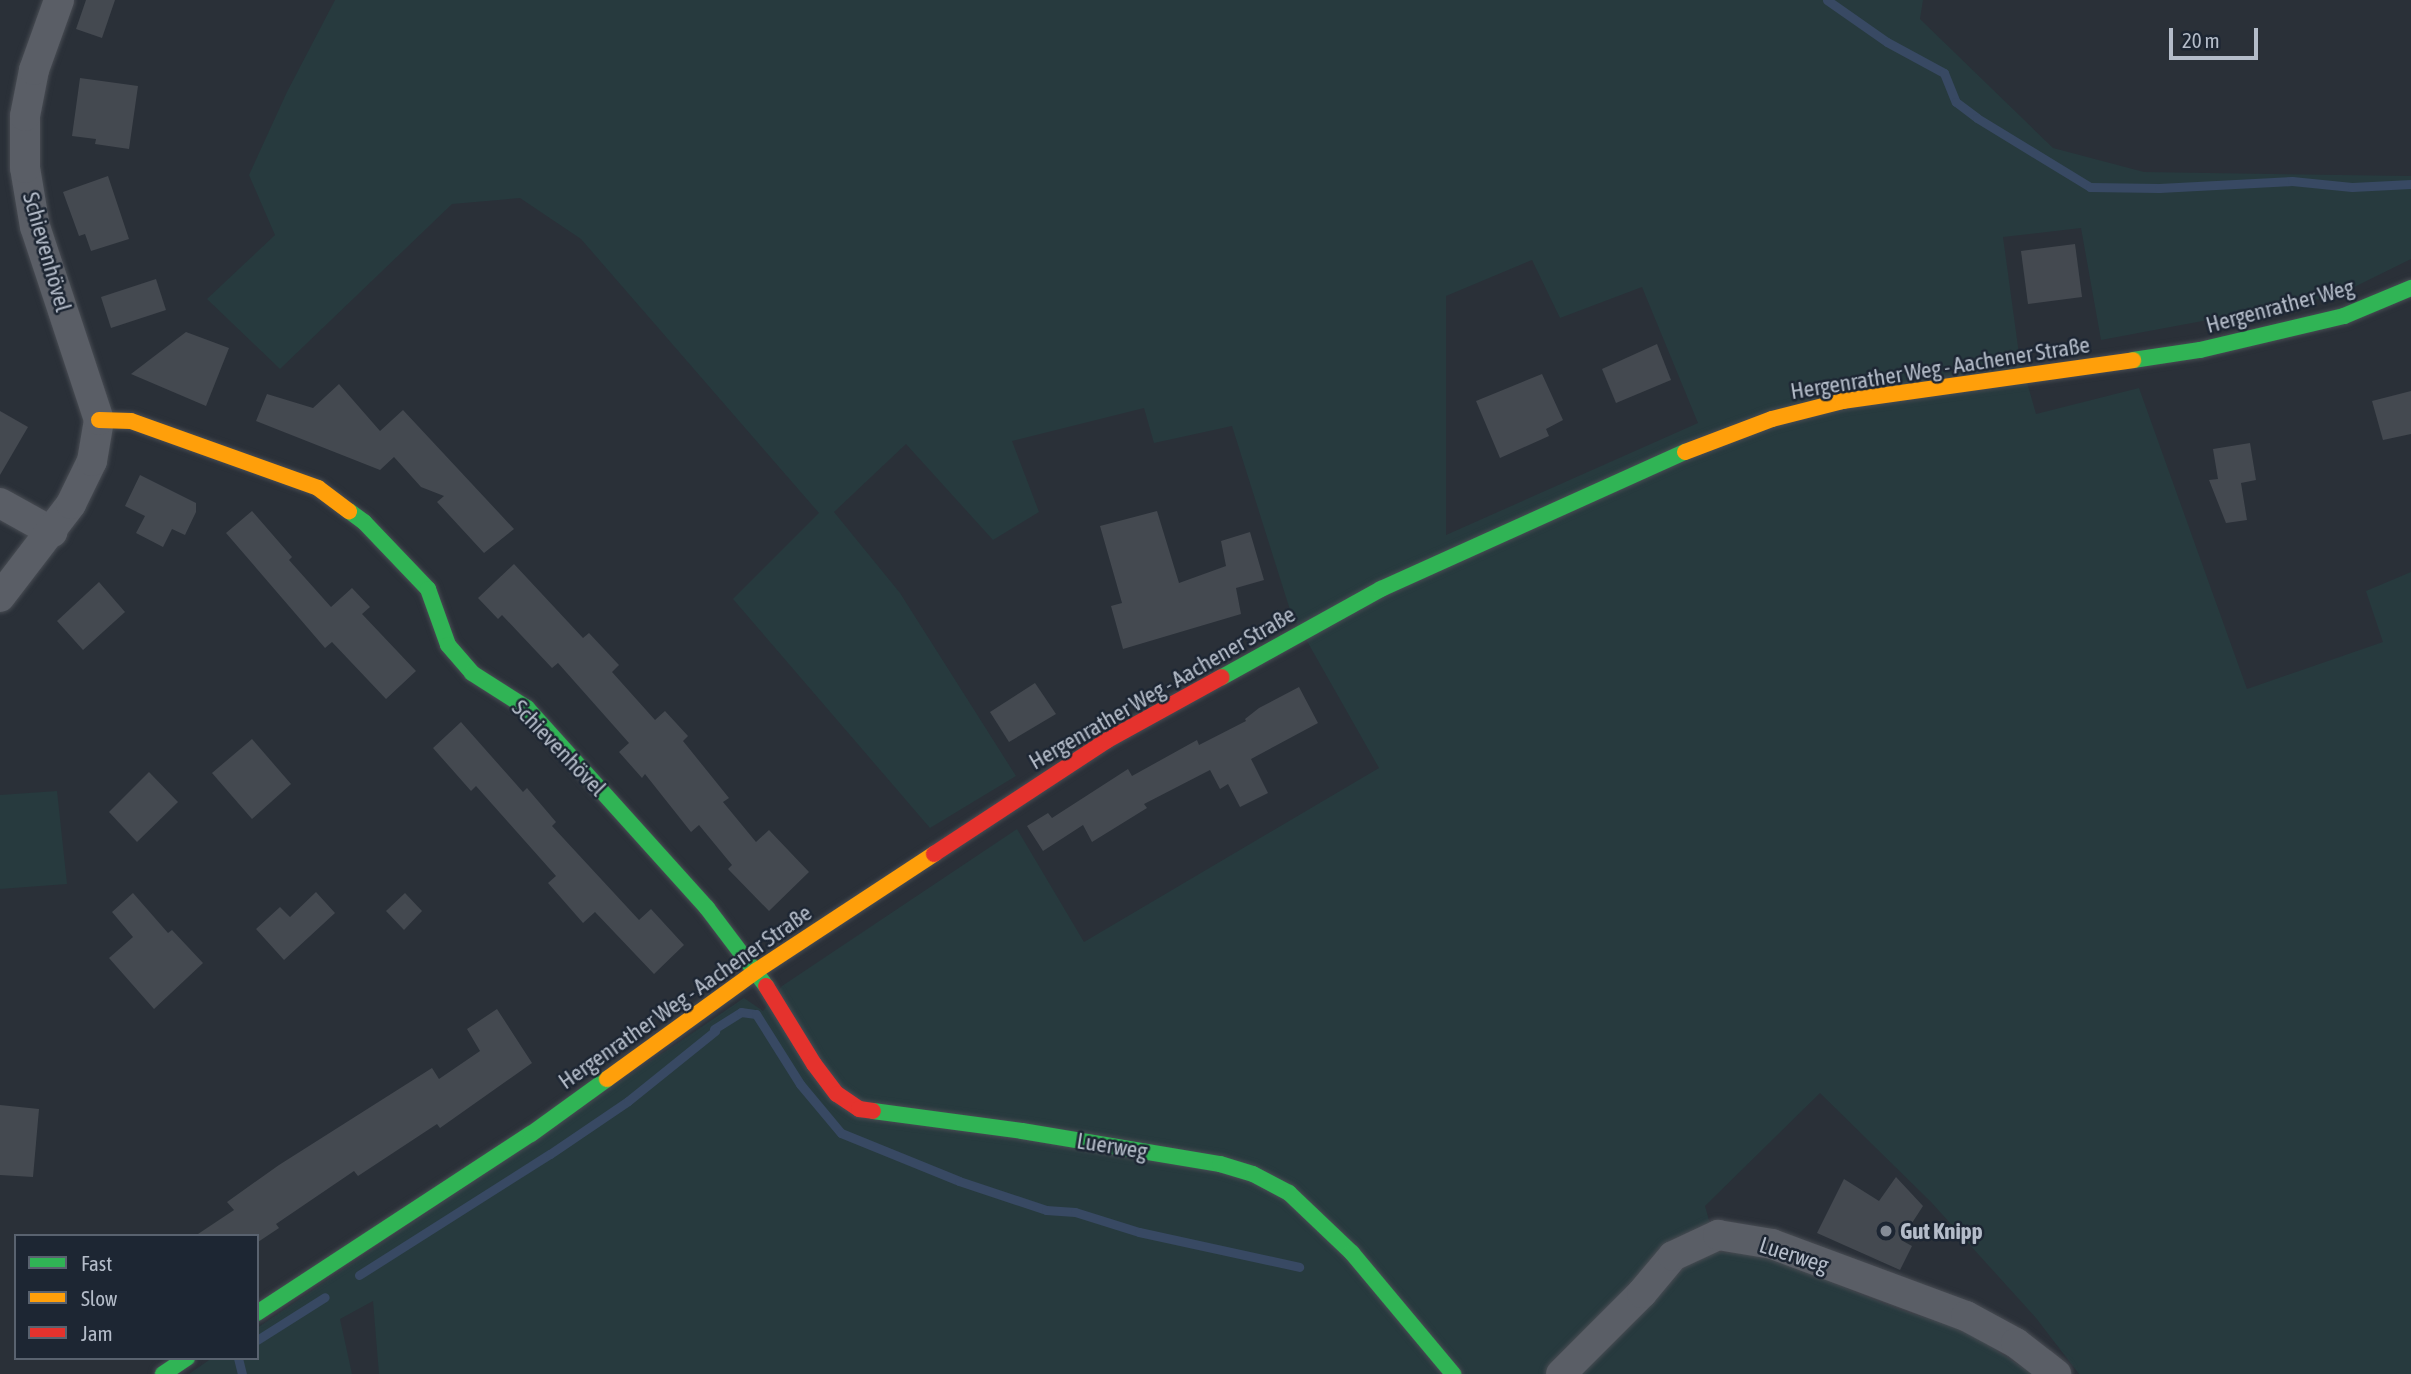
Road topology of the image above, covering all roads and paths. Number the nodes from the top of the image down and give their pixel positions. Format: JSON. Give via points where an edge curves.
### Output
{"nodes":[{"id":1,"x":59,"y":0,"type":"edge"},
{"id":2,"x":2411,"y":288,"type":"edge"},
{"id":3,"x":2200,"y":350,"type":"joint"},
{"id":4,"x":99,"y":420,"type":"junction"},
{"id":5,"x":0,"y":503,"type":"edge"},
{"id":6,"x":52,"y":532,"type":"junction"},
{"id":7,"x":0,"y":597,"type":"edge"},
{"id":8,"x":756,"y":971,"type":"junction"},
{"id":9,"x":259,"y":1312,"type":"edge"},
{"id":10,"x":184,"y":1360,"type":"edge"},
{"id":11,"x":163,"y":1374,"type":"edge"},
{"id":12,"x":1453,"y":1374,"type":"edge"},
{"id":13,"x":1561,"y":1374,"type":"edge"},
{"id":14,"x":2056,"y":1374,"type":"edge"}],
"edges":[{"from":1,"to":4,"type":"street","name":"Schievenhövel","via":[[34,70],[25,116],[25,168],[35,227]]},
{"from":2,"to":3,"type":"street","name":"Hergenrather Weg","via":[[2344,316]]},
{"from":3,"to":8,"type":"street","name":"Hergenrather Weg - Aachener Straße","via":[[1843,401],[1718,437],[1381,589],[1141,721]]},
{"from":4,"to":6,"type":"street","name":"Schievenhövel","via":[[92,461]]},
{"from":4,"to":8,"type":"street","name":"Schievenhövel","via":[[131,421],[318,488],[364,522],[428,589],[448,645],[472,673],[527,708],[707,908]]},
{"from":5,"to":6,"type":"street"},
{"from":6,"to":7,"type":"street","name":"Schievenhövel"},
{"from":8,"to":9,"type":"street","name":"Hergenrather Weg - Aachener Straße","via":[[531,1134]]},
{"from":8,"to":12,"type":"street","name":"Luerweg","via":[[814,1064],[837,1094],[859,1109],[1220,1164],[1253,1174],[1289,1193],[1352,1253]]},
{"from":10,"to":11,"type":"street"},
{"from":13,"to":14,"type":"street","name":"Luerweg","via":[[1673,1256],[1718,1235],[1772,1244],[1966,1316],[2016,1343]]}]}
